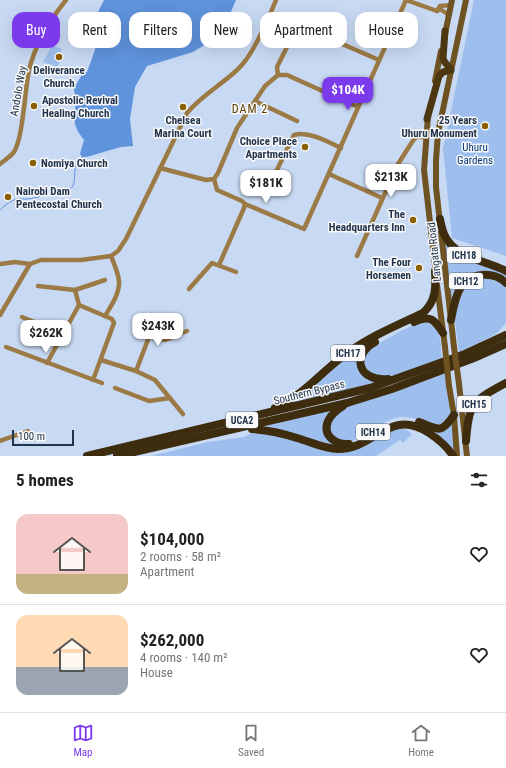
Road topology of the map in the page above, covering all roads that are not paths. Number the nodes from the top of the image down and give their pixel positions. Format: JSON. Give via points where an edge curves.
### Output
{"nodes":[{"id":1,"x":66,"y":0,"type":"edge"},
{"id":2,"x":276,"y":0,"type":"edge"},
{"id":3,"x":466,"y":0,"type":"edge"},
{"id":4,"x":451,"y":3,"type":"edge"},
{"id":5,"x":437,"y":11,"type":"junction"},
{"id":6,"x":271,"y":12,"type":"edge"},
{"id":7,"x":449,"y":15,"type":"junction"},
{"id":8,"x":445,"y":31,"type":"junction"},
{"id":9,"x":260,"y":34,"type":"edge"},
{"id":10,"x":347,"y":46,"type":"edge"},
{"id":11,"x":286,"y":48,"type":"edge"},
{"id":12,"x":380,"y":60,"type":"junction"},
{"id":13,"x":451,"y":70,"type":"junction"},
{"id":14,"x":278,"y":75,"type":"junction"},
{"id":15,"x":255,"y":101,"type":"junction"},
{"id":16,"x":358,"y":107,"type":"junction"},
{"id":17,"x":427,"y":119,"type":"junction"},
{"id":18,"x":297,"y":121,"type":"dead end"},
{"id":19,"x":426,"y":137,"type":"junction"},
{"id":20,"x":341,"y":148,"type":"junction"},
{"id":21,"x":0,"y":164,"type":"edge"},
{"id":22,"x":160,"y":168,"type":"junction"},
{"id":23,"x":329,"y":174,"type":"junction"},
{"id":24,"x":214,"y":179,"type":"junction"},
{"id":25,"x":271,"y":182,"type":"dead end"},
{"id":26,"x":382,"y":198,"type":"junction"},
{"id":27,"x":245,"y":204,"type":"junction"},
{"id":28,"x":440,"y":219,"type":"junction"},
{"id":29,"x":111,"y":256,"type":"junction"},
{"id":30,"x":357,"y":256,"type":"dead end"},
{"id":31,"x":0,"y":264,"type":"edge"},
{"id":32,"x":30,"y":264,"type":"junction"},
{"id":33,"x":219,"y":265,"type":"junction"},
{"id":34,"x":236,"y":272,"type":"dead end"},
{"id":35,"x":435,"y":272,"type":"junction"},
{"id":36,"x":506,"y":272,"type":"edge"},
{"id":37,"x":494,"y":276,"type":"junction"},
{"id":38,"x":104,"y":280,"type":"dead end"},
{"id":39,"x":506,"y":283,"type":"edge"},
{"id":40,"x":38,"y":286,"type":"dead end"},
{"id":41,"x":189,"y":289,"type":"dead end"},
{"id":42,"x":75,"y":290,"type":"junction"},
{"id":43,"x":79,"y":305,"type":"junction"},
{"id":44,"x":0,"y":315,"type":"edge"},
{"id":45,"x":105,"y":316,"type":"junction"},
{"id":46,"x":22,"y":317,"type":"dead end"},
{"id":47,"x":451,"y":320,"type":"junction"},
{"id":48,"x":506,"y":330,"type":"edge"},
{"id":49,"x":187,"y":331,"type":"dead end"},
{"id":50,"x":444,"y":333,"type":"junction"},
{"id":51,"x":63,"y":334,"type":"junction"},
{"id":52,"x":506,"y":335,"type":"edge"},
{"id":53,"x":490,"y":343,"type":"junction"},
{"id":54,"x":506,"y":344,"type":"edge"},
{"id":55,"x":6,"y":347,"type":"dead end"},
{"id":56,"x":101,"y":360,"type":"junction"},
{"id":57,"x":47,"y":363,"type":"junction"},
{"id":58,"x":136,"y":371,"type":"junction"},
{"id":59,"x":396,"y":378,"type":"junction"},
{"id":60,"x":93,"y":380,"type":"junction"},
{"id":61,"x":102,"y":383,"type":"dead end"},
{"id":62,"x":506,"y":383,"type":"edge"},
{"id":63,"x":115,"y":388,"type":"dead end"},
{"id":64,"x":170,"y":398,"type":"junction"},
{"id":65,"x":347,"y":403,"type":"junction"},
{"id":66,"x":183,"y":414,"type":"dead end"},
{"id":67,"x":454,"y":415,"type":"junction"},
{"id":68,"x":238,"y":420,"type":"junction"},
{"id":69,"x":243,"y":428,"type":"junction"},
{"id":70,"x":28,"y":431,"type":"dead end"},
{"id":71,"x":0,"y":441,"type":"edge"},
{"id":72,"x":466,"y":441,"type":"junction"},
{"id":73,"x":87,"y":456,"type":"edge"},
{"id":74,"x":118,"y":456,"type":"edge"},
{"id":75,"x":453,"y":456,"type":"edge"},
{"id":76,"x":457,"y":456,"type":"edge"},
{"id":77,"x":467,"y":456,"type":"edge"}],
"edges":[{"from":1,"to":21,"type":"street","name":"Andolo Way","via":[[53,16],[30,69],[15,150]]},
{"from":2,"to":6,"type":"street"},
{"from":3,"to":13,"type":"main road","name":"Langata Road"},
{"from":4,"to":5,"type":"street","via":[[440,6]]},
{"from":4,"to":7,"type":"main road","name":"Langata Road"},
{"from":5,"to":7,"type":"street","via":[[439,8]]},
{"from":5,"to":12,"type":"street","via":[[406,0]]},
{"from":7,"to":8,"type":"main road","name":"Langata Road"},
{"from":8,"to":13,"type":"main road","via":[[443,58]]},
{"from":8,"to":17,"type":"main road","name":"Langata Road"},
{"from":9,"to":22,"type":"street","via":[[238,70],[187,113]]},
{"from":10,"to":12,"type":"street"},
{"from":11,"to":14,"type":"street","via":[[277,67]]},
{"from":12,"to":16,"type":"street"},
{"from":13,"to":17,"type":"main road","via":[[439,76]]},
{"from":13,"to":28,"type":"main road","name":"Langata Road","via":[[438,133],[436,160]]},
{"from":14,"to":15,"type":"street","via":[[265,86]]},
{"from":14,"to":16,"type":"street","via":[[287,75]]},
{"from":15,"to":18,"type":"street"},
{"from":15,"to":24,"type":"street","via":[[237,128]]},
{"from":16,"to":20,"type":"street"},
{"from":17,"to":19,"type":"main road","name":"Langata Road"},
{"from":19,"to":26,"type":"street","via":[[417,137],[412,141]]},
{"from":19,"to":35,"type":"main road","name":"Langata Road","via":[[424,170]]},
{"from":20,"to":23,"type":"street"},
{"from":20,"to":25,"type":"street","via":[[310,135],[293,135]]},
{"from":22,"to":24,"type":"street","via":[[206,180]]},
{"from":22,"to":29,"type":"street","via":[[126,239]]},
{"from":23,"to":26,"type":"street"},
{"from":23,"to":27,"type":"street","via":[[304,229]]},
{"from":24,"to":27,"type":"street","via":[[217,190]]},
{"from":26,"to":30,"type":"street"},
{"from":27,"to":33,"type":"street"},
{"from":28,"to":36,"type":"highway","number":"ICH18","via":[[444,234],[457,250]]},
{"from":28,"to":47,"type":"main road","name":"Langata Road"},
{"from":29,"to":32,"type":"street","via":[[81,260],[41,260]]},
{"from":29,"to":45,"type":"street","via":[[118,286]]},
{"from":31,"to":32,"type":"street"},
{"from":32,"to":44,"type":"street"},
{"from":33,"to":34,"type":"street"},
{"from":33,"to":41,"type":"street","via":[[210,263]]},
{"from":35,"to":50,"type":"main road","name":"Langata Road"},
{"from":35,"to":68,"type":"highway","number":"ICH17","via":[[434,297],[423,313],[349,352],[286,403]]},
{"from":36,"to":37,"type":"highway"},
{"from":37,"to":39,"type":"highway","number":"ICH12"},
{"from":37,"to":47,"type":"highway","number":"ICH12","via":[[481,275],[464,282],[456,297]]},
{"from":38,"to":42,"type":"street"},
{"from":40,"to":42,"type":"street"},
{"from":42,"to":43,"type":"street"},
{"from":43,"to":45,"type":"street"},
{"from":43,"to":51,"type":"street"},
{"from":45,"to":56,"type":"street","via":[[112,319],[114,324]]},
{"from":46,"to":51,"type":"street"},
{"from":47,"to":72,"type":"main road","name":"Langata Road","bridge":true},
{"from":48,"to":53,"type":"highway"},
{"from":49,"to":58,"type":"street","via":[[164,340],[149,337]]},
{"from":50,"to":59,"type":"highway","via":[[434,321],[423,318],[370,345],[362,357],[361,363],[365,373],[374,379]]},
{"from":50,"to":67,"type":"main road","name":"Langata Road","bridge":true},
{"from":51,"to":57,"type":"street"},
{"from":52,"to":53,"type":"highway","name":"Southern Bypass","number":"UCA2"},
{"from":53,"to":59,"type":"highway","name":"Southern Bypass","number":"UCA2"},
{"from":54,"to":65,"type":"highway","name":"Southern Bypass","number":"UCA2","via":[[392,389]]},
{"from":55,"to":57,"type":"street"},
{"from":56,"to":58,"type":"street"},
{"from":56,"to":60,"type":"street"},
{"from":57,"to":60,"type":"street"},
{"from":58,"to":64,"type":"street","via":[[155,380]]},
{"from":59,"to":68,"type":"highway","name":"Southern Bypass","number":"UCA2","via":[[346,395]]},
{"from":60,"to":61,"type":"street"},
{"from":62,"to":72,"type":"highway","number":"ICH15","via":[[481,397],[472,408],[468,416]]},
{"from":63,"to":64,"type":"street","via":[[144,400]]},
{"from":64,"to":66,"type":"street"},
{"from":65,"to":67,"type":"highway","number":"ICH14","via":[[331,416],[327,425],[329,437],[337,443],[355,442],[395,420],[409,419],[437,429],[444,428]]},
{"from":65,"to":69,"type":"highway","name":"Southern Bypass","number":"UCA2"},
{"from":67,"to":76,"type":"main road","name":"Langata Road"},
{"from":68,"to":73,"type":"highway","name":"Southern Bypass","number":"UCA2"},
{"from":69,"to":74,"type":"highway","name":"Southern Bypass","number":"UCA2"},
{"from":69,"to":75,"type":"highway","via":[[276,432],[320,446],[339,449],[360,444],[391,427],[408,424],[434,436]]},
{"from":70,"to":71,"type":"street"},
{"from":72,"to":77,"type":"main road","name":"Langata Road"}]}
